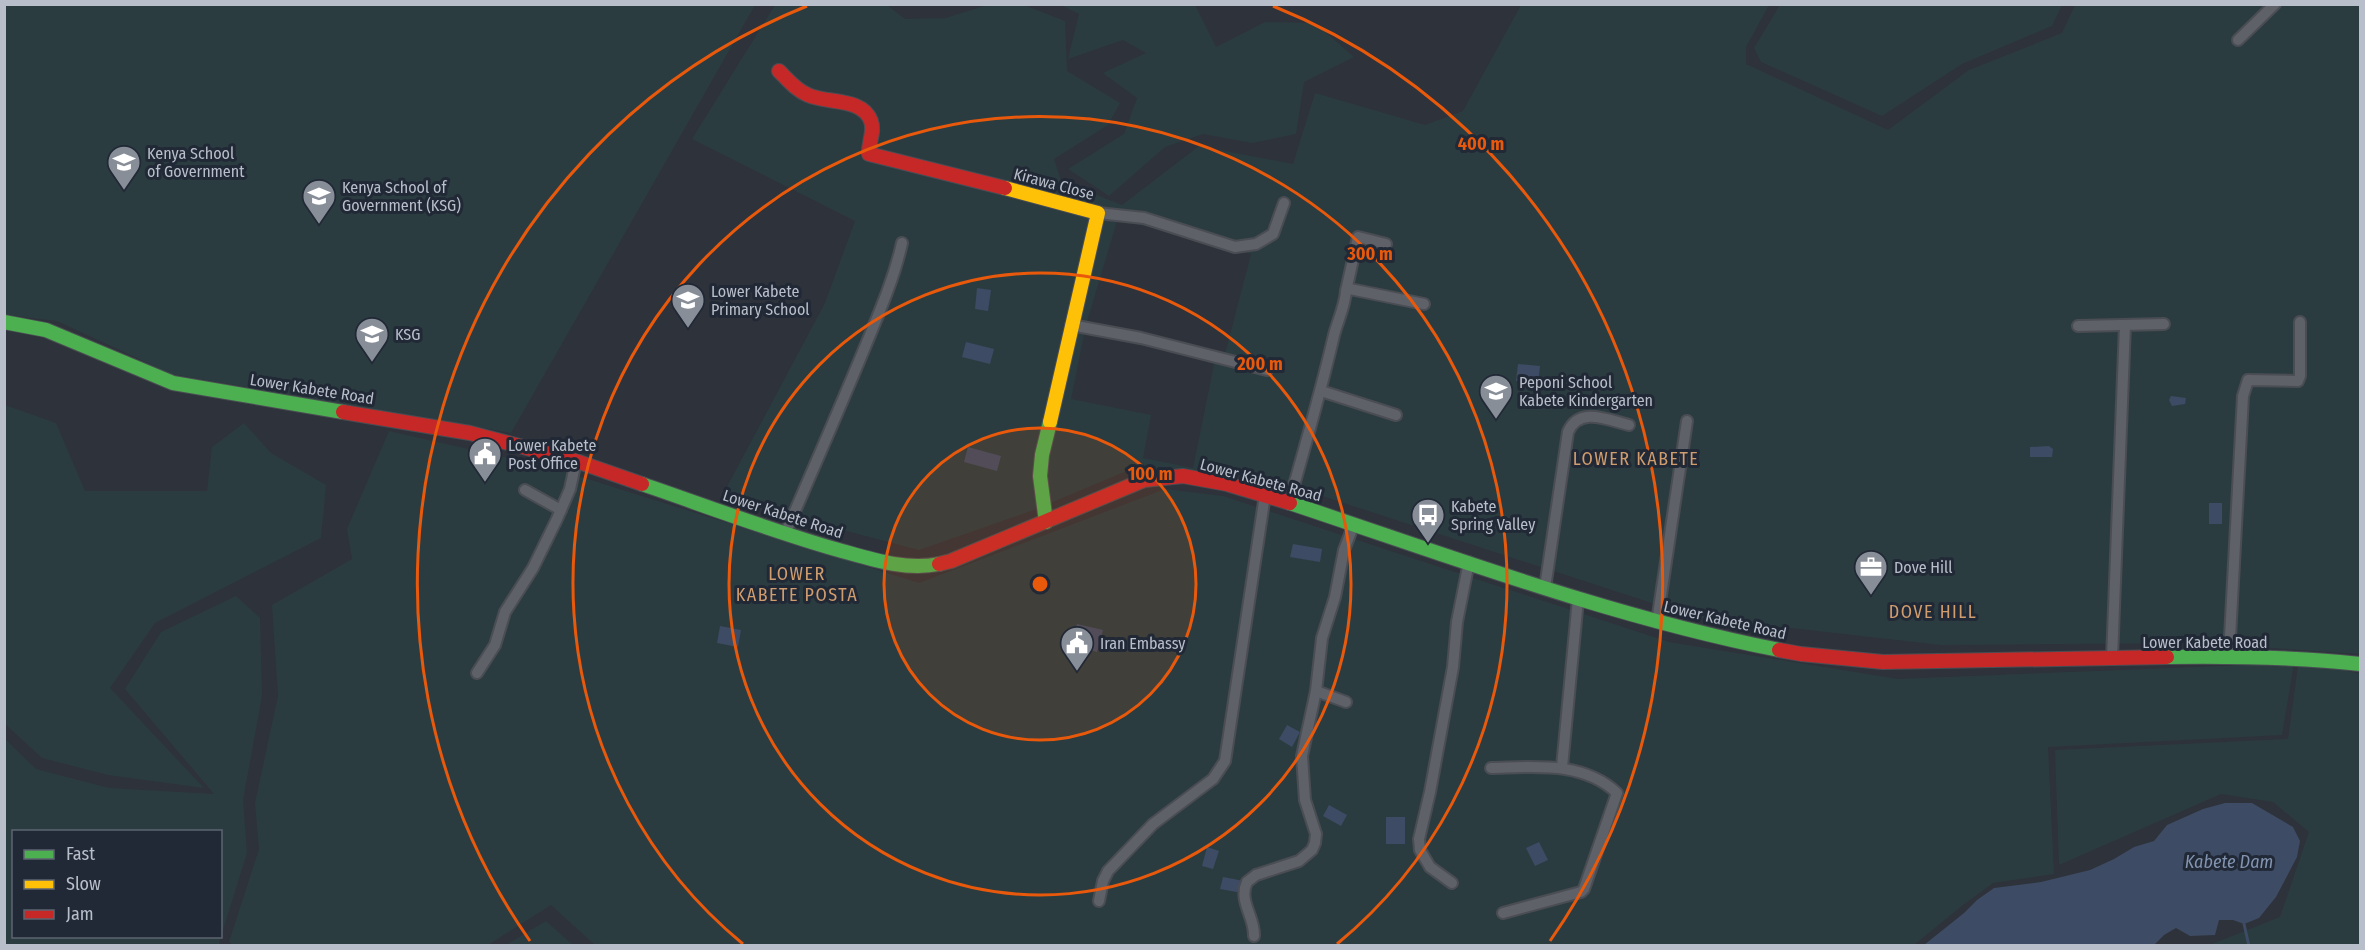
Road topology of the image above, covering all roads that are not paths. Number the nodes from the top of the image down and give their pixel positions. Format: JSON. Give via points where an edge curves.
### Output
{"nodes":[{"id":1,"x":2275,"y":4,"type":"edge"},
{"id":2,"x":2238,"y":40,"type":"dead end"},
{"id":3,"x":779,"y":71,"type":"dead end"},
{"id":4,"x":1284,"y":203,"type":"dead end"},
{"id":5,"x":1098,"y":213,"type":"junction"},
{"id":6,"x":902,"y":243,"type":"dead end"},
{"id":7,"x":1386,"y":244,"type":"dead end"},
{"id":8,"x":1346,"y":291,"type":"junction"},
{"id":9,"x":1424,"y":304,"type":"dead end"},
{"id":10,"x":4,"y":322,"type":"edge"},
{"id":11,"x":2300,"y":322,"type":"dead end"},
{"id":12,"x":2164,"y":324,"type":"dead end"},
{"id":13,"x":1071,"y":325,"type":"junction"},
{"id":14,"x":2125,"y":325,"type":"junction"},
{"id":15,"x":2078,"y":326,"type":"dead end"},
{"id":16,"x":1267,"y":370,"type":"dead end"},
{"id":17,"x":1321,"y":392,"type":"junction"},
{"id":18,"x":1396,"y":415,"type":"dead end"},
{"id":19,"x":1687,"y":421,"type":"dead end"},
{"id":20,"x":1629,"y":425,"type":"dead end"},
{"id":21,"x":576,"y":461,"type":"junction"},
{"id":22,"x":525,"y":490,"type":"dead end"},
{"id":23,"x":1265,"y":495,"type":"junction"},
{"id":24,"x":1289,"y":503,"type":"junction"},
{"id":25,"x":561,"y":510,"type":"junction"},
{"id":26,"x":1046,"y":522,"type":"junction"},
{"id":27,"x":1354,"y":524,"type":"junction"},
{"id":28,"x":784,"y":534,"type":"junction"},
{"id":29,"x":1469,"y":562,"type":"junction"},
{"id":30,"x":1545,"y":588,"type":"junction"},
{"id":31,"x":1578,"y":599,"type":"junction"},
{"id":32,"x":1657,"y":622,"type":"junction"},
{"id":33,"x":2229,"y":656,"type":"junction"},
{"id":34,"x":2112,"y":658,"type":"junction"},
{"id":35,"x":2361,"y":664,"type":"edge"},
{"id":36,"x":477,"y":673,"type":"dead end"},
{"id":37,"x":1316,"y":691,"type":"junction"},
{"id":38,"x":1346,"y":702,"type":"dead end"},
{"id":39,"x":1562,"y":767,"type":"junction"},
{"id":40,"x":1491,"y":768,"type":"dead end"},
{"id":41,"x":1452,"y":883,"type":"dead end"},
{"id":42,"x":1099,"y":901,"type":"dead end"},
{"id":43,"x":1503,"y":913,"type":"dead end"},
{"id":44,"x":1254,"y":936,"type":"dead end"}],
"edges":[{"from":1,"to":2,"type":"street"},
{"from":3,"to":5,"type":"main road","name":"Kirawa Close","via":[[801,92],[861,108],[868,114],[873,129],[869,154]]},
{"from":4,"to":5,"type":"street","via":[[1273,234],[1256,244],[1235,247],[1144,218]]},
{"from":5,"to":13,"type":"main road","name":"Kirawa Close"},
{"from":6,"to":28,"type":"street","via":[[847,391]]},
{"from":7,"to":8,"type":"street","via":[[1358,237]]},
{"from":8,"to":9,"type":"street"},
{"from":8,"to":17,"type":"street"},
{"from":10,"to":21,"type":"main road","name":"Lower Kabete Road","via":[[61,335],[173,383],[444,427]]},
{"from":11,"to":33,"type":"street","via":[[2298,381],[2248,380],[2243,396]]},
{"from":12,"to":14,"type":"street"},
{"from":13,"to":16,"type":"street"},
{"from":13,"to":26,"type":"main road","name":"Kirawa Close","via":[[1042,455],[1040,476]]},
{"from":14,"to":15,"type":"street"},
{"from":14,"to":34,"type":"street"},
{"from":17,"to":18,"type":"street"},
{"from":17,"to":24,"type":"street"},
{"from":19,"to":32,"type":"street"},
{"from":20,"to":30,"type":"street","via":[[1583,416],[1571,425]]},
{"from":21,"to":25,"type":"street"},
{"from":21,"to":28,"type":"main road","name":"Lower Kabete Road"},
{"from":22,"to":25,"type":"street"},
{"from":23,"to":24,"type":"main road","name":"Lower Kabete Road"},
{"from":23,"to":26,"type":"main road","name":"Lower Kabete Road","via":[[1182,476],[1162,477],[1131,485]]},
{"from":23,"to":42,"type":"street","via":[[1225,761],[1213,779],[1153,824],[1108,871]]},
{"from":24,"to":27,"type":"main road","name":"Lower Kabete Road"},
{"from":25,"to":36,"type":"street","via":[[533,568],[505,612],[495,645]]},
{"from":26,"to":28,"type":"main road","name":"Lower Kabete Road","via":[[951,561],[922,567],[882,562]]},
{"from":27,"to":29,"type":"main road","name":"Lower Kabete Road"},
{"from":27,"to":37,"type":"street","via":[[1322,638]]},
{"from":29,"to":30,"type":"main road","name":"Lower Kabete Road"},
{"from":29,"to":41,"type":"street","via":[[1419,839],[1420,850],[1430,867]]},
{"from":30,"to":31,"type":"main road","name":"Lower Kabete Road"},
{"from":31,"to":32,"type":"main road","name":"Lower Kabete Road"},
{"from":31,"to":39,"type":"street"},
{"from":32,"to":34,"type":"main road","name":"Lower Kabete Road","via":[[1743,643],[1862,661]]},
{"from":33,"to":34,"type":"main road","name":"Lower Kabete Road"},
{"from":33,"to":35,"type":"main road","name":"Lower Kabete Road"},
{"from":37,"to":38,"type":"street"},
{"from":37,"to":44,"type":"street","via":[[1302,756],[1305,800],[1316,843],[1299,861],[1256,874],[1247,882],[1244,897]]},
{"from":39,"to":40,"type":"street"},
{"from":39,"to":43,"type":"street","via":[[1606,782],[1617,793],[1584,889],[1578,894]]}]}
